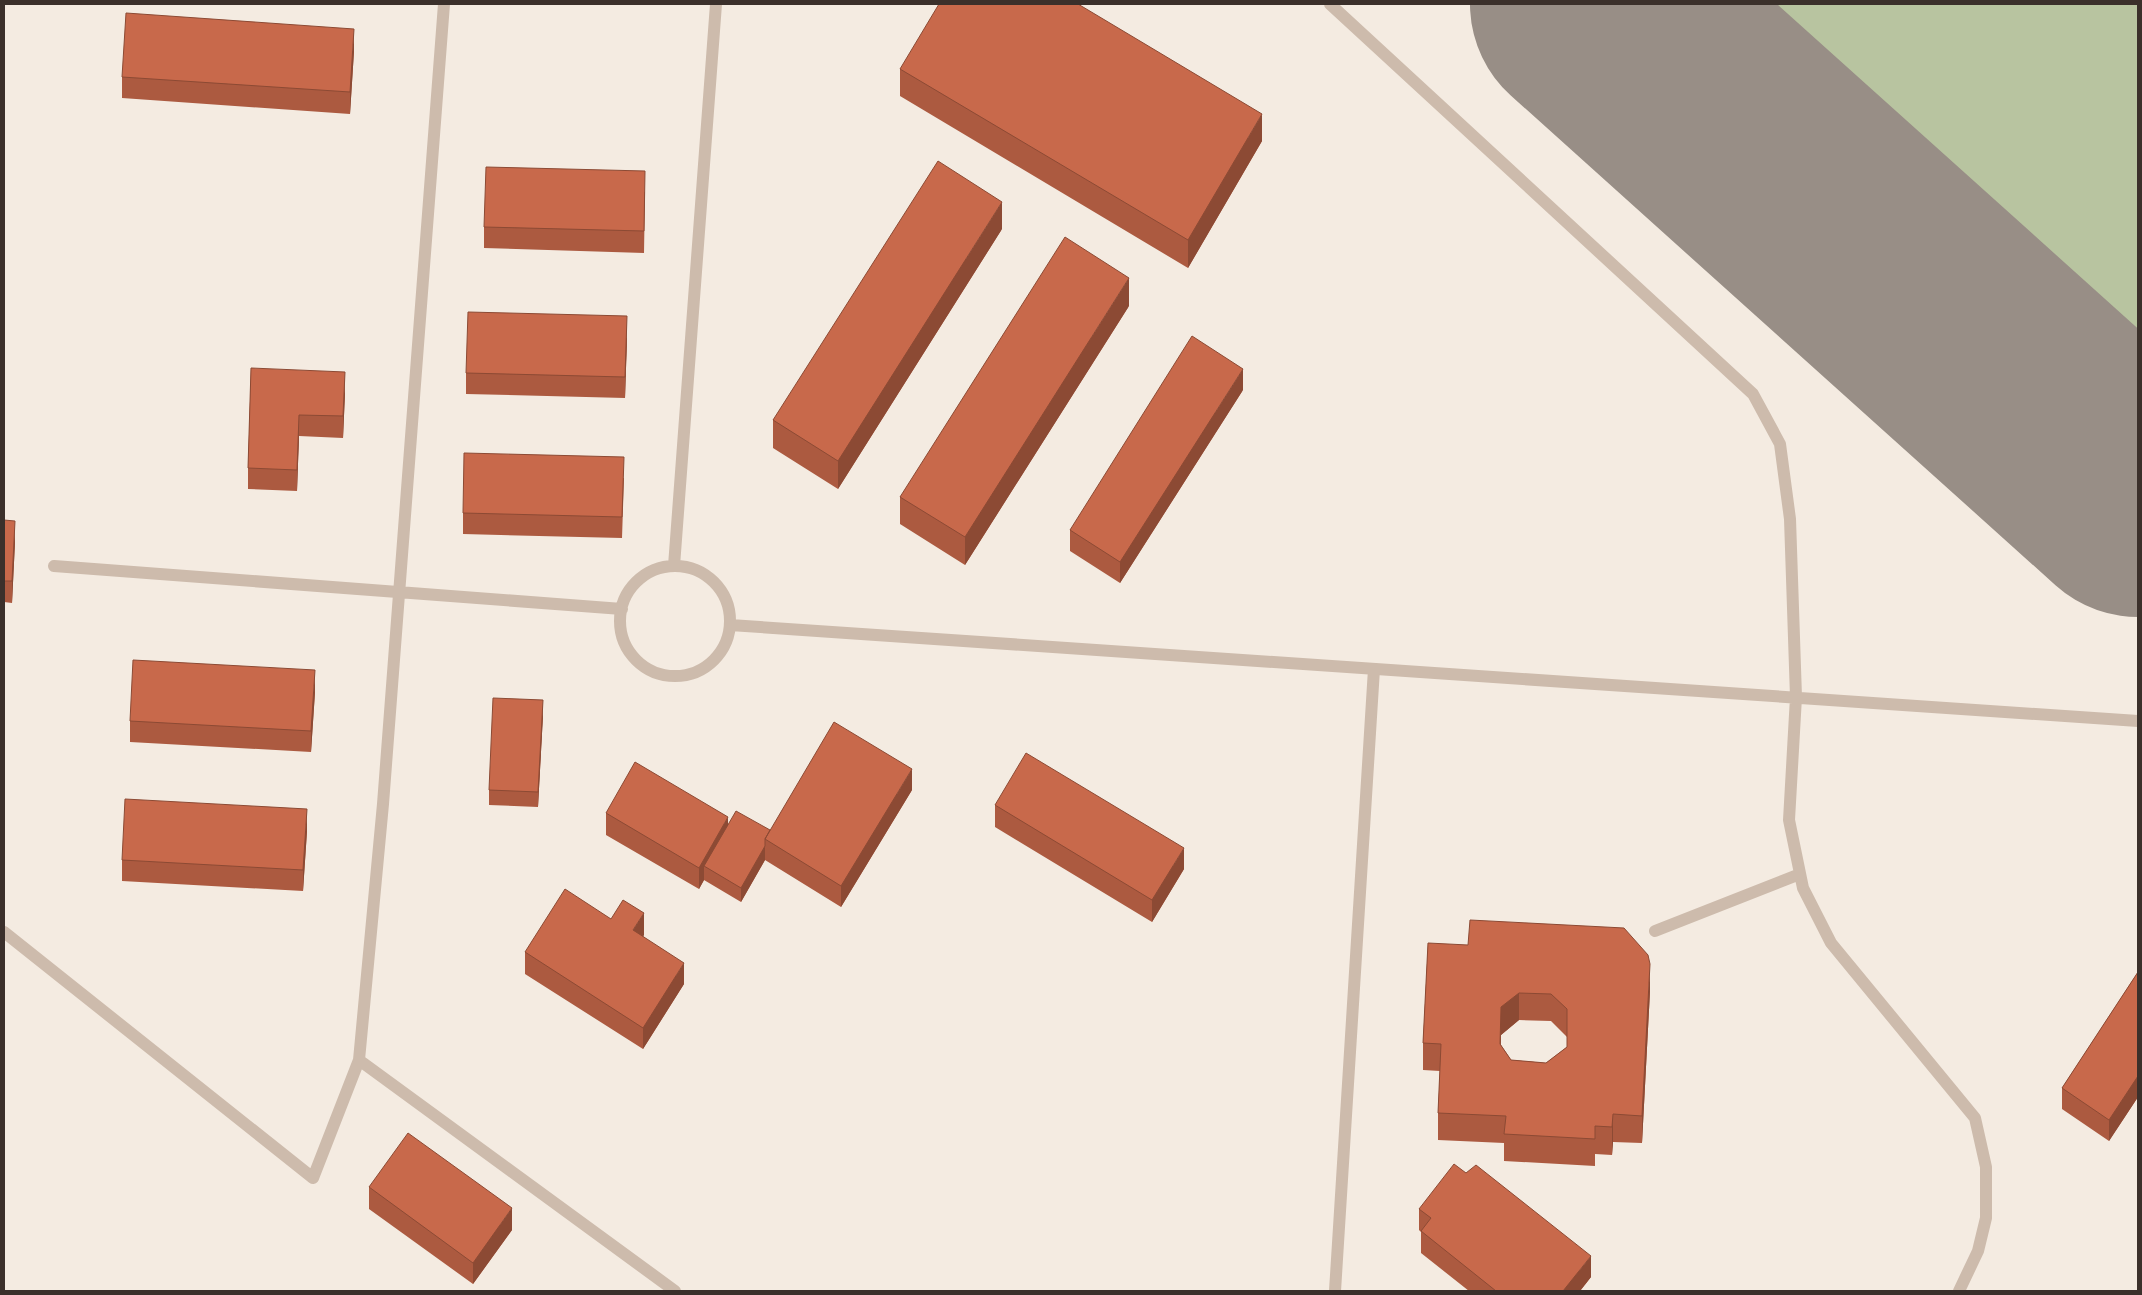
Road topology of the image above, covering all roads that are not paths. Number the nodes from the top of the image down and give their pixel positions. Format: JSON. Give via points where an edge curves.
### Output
{"nodes":[{"id":1,"x":444,"y":4,"type":"edge"},
{"id":2,"x":716,"y":4,"type":"edge"},
{"id":3,"x":1330,"y":4,"type":"edge"},
{"id":4,"x":54,"y":566,"type":"dead end"},
{"id":5,"x":674,"y":566,"type":"junction"},
{"id":6,"x":399,"y":593,"type":"junction"},
{"id":7,"x":622,"y":609,"type":"junction"},
{"id":8,"x":730,"y":625,"type":"junction"},
{"id":9,"x":1374,"y":669,"type":"junction"},
{"id":10,"x":1796,"y":697,"type":"junction"},
{"id":11,"x":2138,"y":721,"type":"edge"},
{"id":12,"x":1800,"y":874,"type":"junction"},
{"id":13,"x":1655,"y":931,"type":"dead end"},
{"id":14,"x":4,"y":932,"type":"edge"},
{"id":15,"x":359,"y":1060,"type":"junction"},
{"id":16,"x":675,"y":1291,"type":"edge"},
{"id":17,"x":1335,"y":1291,"type":"edge"},
{"id":18,"x":1959,"y":1291,"type":"edge"}],
"edges":[{"from":1,"to":6,"type":"lane"},
{"from":2,"to":5,"type":"lane"},
{"from":3,"to":10,"type":"lane","via":[[1753,394],[1780,444],[1790,519]]},
{"from":4,"to":6,"type":"lane"},
{"from":5,"to":7,"type":"lane","via":[[656,569],[640,578],[628,592]]},
{"from":5,"to":8,"type":"lane","via":[[692,568],[721,590],[728,607]]},
{"from":6,"to":7,"type":"lane"},
{"from":6,"to":15,"type":"lane"},
{"from":7,"to":8,"type":"lane","via":[[621,627],[626,644],[636,659],[650,670],[667,676],[685,676],[716,658],[726,643]]},
{"from":8,"to":9,"type":"lane"},
{"from":9,"to":10,"type":"lane"},
{"from":9,"to":17,"type":"lane"},
{"from":10,"to":11,"type":"lane"},
{"from":10,"to":12,"type":"lane","via":[[1789,820]]},
{"from":12,"to":13,"type":"lane"},
{"from":12,"to":18,"type":"lane","via":[[1803,888],[1831,944],[1975,1118],[1986,1167],[1986,1218],[1978,1251]]},
{"from":14,"to":15,"type":"lane","via":[[313,1178]]},
{"from":15,"to":16,"type":"lane"}]}
